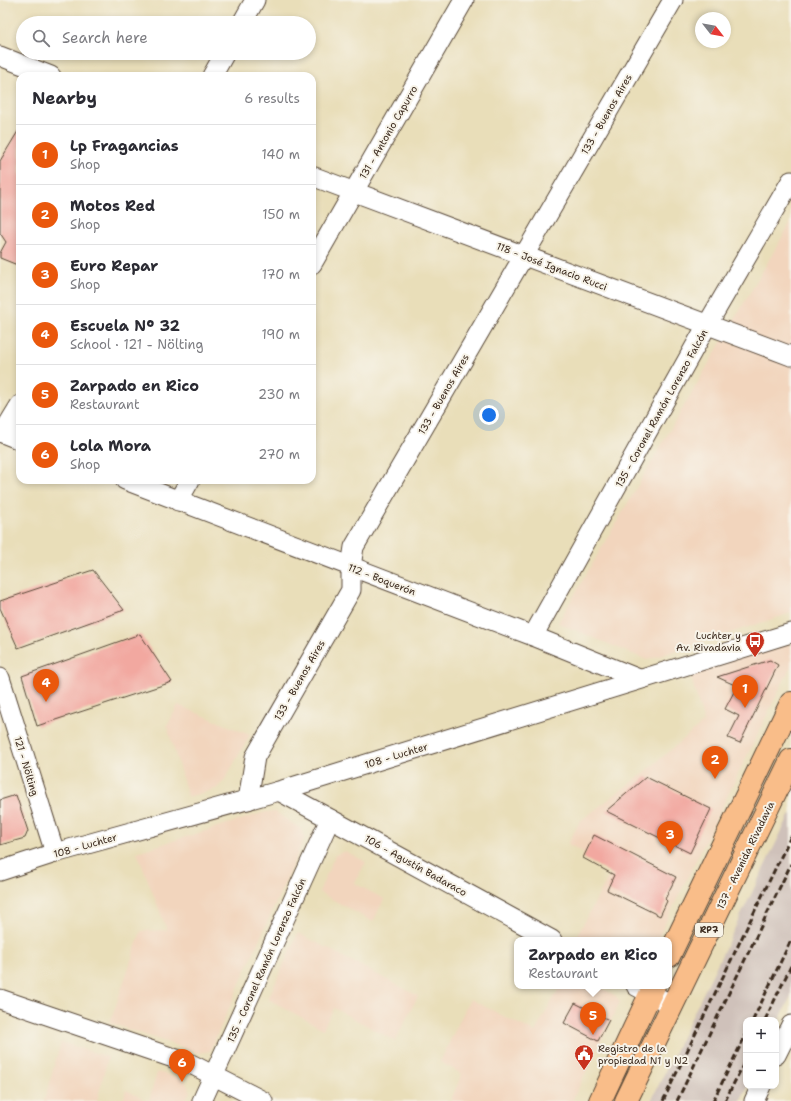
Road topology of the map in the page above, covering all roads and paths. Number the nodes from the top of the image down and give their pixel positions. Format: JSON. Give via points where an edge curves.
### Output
{"nodes":[{"id":1,"x":255,"y":0,"type":"edge"},
{"id":2,"x":464,"y":0,"type":"edge"},
{"id":3,"x":673,"y":0,"type":"edge"},
{"id":4,"x":246,"y":16,"type":"edge"},
{"id":5,"x":0,"y":56,"type":"edge"},
{"id":6,"x":221,"y":60,"type":"edge"},
{"id":7,"x":41,"y":72,"type":"edge"},
{"id":8,"x":214,"y":72,"type":"edge"},
{"id":9,"x":316,"y":178,"type":"edge"},
{"id":10,"x":791,"y":181,"type":"edge"},
{"id":11,"x":353,"y":192,"type":"junction"},
{"id":12,"x":524,"y":256,"type":"junction"},
{"id":13,"x":316,"y":257,"type":"edge"},
{"id":14,"x":707,"y":325,"type":"junction"},
{"id":15,"x":791,"y":356,"type":"edge"},
{"id":16,"x":16,"y":415,"type":"edge"},
{"id":17,"x":8,"y":435,"type":"edge"},
{"id":18,"x":136,"y":484,"type":"edge"},
{"id":19,"x":188,"y":484,"type":"edge"},
{"id":20,"x":178,"y":500,"type":"junction"},
{"id":21,"x":352,"y":567,"type":"junction"},
{"id":22,"x":791,"y":633,"type":"edge"},
{"id":23,"x":533,"y":636,"type":"junction"},
{"id":24,"x":0,"y":678,"type":"edge"},
{"id":25,"x":639,"y":679,"type":"junction"},
{"id":26,"x":791,"y":703,"type":"edge"},
{"id":27,"x":791,"y":760,"type":"edge"},
{"id":28,"x":279,"y":792,"type":"junction"},
{"id":29,"x":248,"y":800,"type":"junction"},
{"id":30,"x":330,"y":819,"type":"junction"},
{"id":31,"x":54,"y":853,"type":"junction"},
{"id":32,"x":0,"y":871,"type":"edge"},
{"id":33,"x":546,"y":937,"type":"edge"},
{"id":34,"x":672,"y":950,"type":"edge"},
{"id":35,"x":647,"y":989,"type":"edge"},
{"id":36,"x":0,"y":999,"type":"edge"},
{"id":37,"x":672,"y":1005,"type":"junction"},
{"id":38,"x":791,"y":1024,"type":"edge"},
{"id":39,"x":777,"y":1053,"type":"edge"},
{"id":40,"x":214,"y":1075,"type":"junction"},
{"id":41,"x":760,"y":1089,"type":"edge"},
{"id":42,"x":202,"y":1101,"type":"edge"},
{"id":43,"x":264,"y":1101,"type":"edge"},
{"id":44,"x":600,"y":1101,"type":"edge"},
{"id":45,"x":626,"y":1101,"type":"edge"},
{"id":46,"x":754,"y":1101,"type":"edge"}],
"edges":[{"from":1,"to":4,"type":"street"},
{"from":2,"to":11,"type":"street","name":"131 - Antonio Capurro"},
{"from":3,"to":12,"type":"street","name":"133 - Buenos Aires"},
{"from":5,"to":7,"type":"street"},
{"from":6,"to":8,"type":"street"},
{"from":9,"to":11,"type":"street","name":"118 - José Ignacio Rucci"},
{"from":10,"to":14,"type":"street","name":"135 - Coronel Ramón Lorenzo Falcón"},
{"from":11,"to":12,"type":"street","name":"118 - José Ignacio Rucci"},
{"from":11,"to":13,"type":"street","name":"131 - Antonio Capurro"},
{"from":12,"to":14,"type":"street","name":"118 - José Ignacio Rucci"},
{"from":12,"to":21,"type":"street","name":"133 - Buenos Aires","via":[[354,547]]},
{"from":14,"to":15,"type":"street","name":"118 - José Ignacio Rucci"},
{"from":14,"to":23,"type":"street","name":"135 - Coronel Ramón Lorenzo Falcón"},
{"from":16,"to":17,"type":"street"},
{"from":18,"to":20,"type":"street","name":"112 - Boquerón"},
{"from":19,"to":20,"type":"street"},
{"from":20,"to":21,"type":"street","name":"112 - Boquerón"},
{"from":21,"to":23,"type":"street","name":"112 - Boquerón"},
{"from":21,"to":29,"type":"street","name":"133 - Buenos Aires","via":[[351,590],[255,757]]},
{"from":22,"to":25,"type":"street","name":"108 - Luchter"},
{"from":23,"to":25,"type":"street","name":"112 - Boquerón"},
{"from":24,"to":31,"type":"street","name":"121 - Nölting"},
{"from":25,"to":28,"type":"street","name":"108 - Luchter"},
{"from":26,"to":34,"type":"main road","number":"RP7"},
{"from":27,"to":37,"type":"main road","name":"137 - Avenida Rivadavia","number":"RP7"},
{"from":28,"to":29,"type":"street","name":"108 - Luchter"},
{"from":28,"to":30,"type":"street","name":"106 - Agustín Badaraco"},
{"from":29,"to":31,"type":"street","name":"108 - Luchter"},
{"from":30,"to":33,"type":"street","name":"106 - Agustín Badaraco"},
{"from":30,"to":40,"type":"street","name":"135 - Coronel Ramón Lorenzo Falcón"},
{"from":31,"to":32,"type":"street","name":"108 - Luchter"},
{"from":35,"to":37,"type":"street"},
{"from":35,"to":44,"type":"main road"},
{"from":36,"to":40,"type":"street","via":[[191,1064]]},
{"from":37,"to":45,"type":"main road","name":"137 - Avenida Rivadavia","number":"RP7"},
{"from":38,"to":39,"type":"street"},
{"from":40,"to":42,"type":"street","name":"135 - Coronel Ramón Lorenzo Falcón"},
{"from":40,"to":43,"type":"street"},
{"from":41,"to":46,"type":"street"}]}
